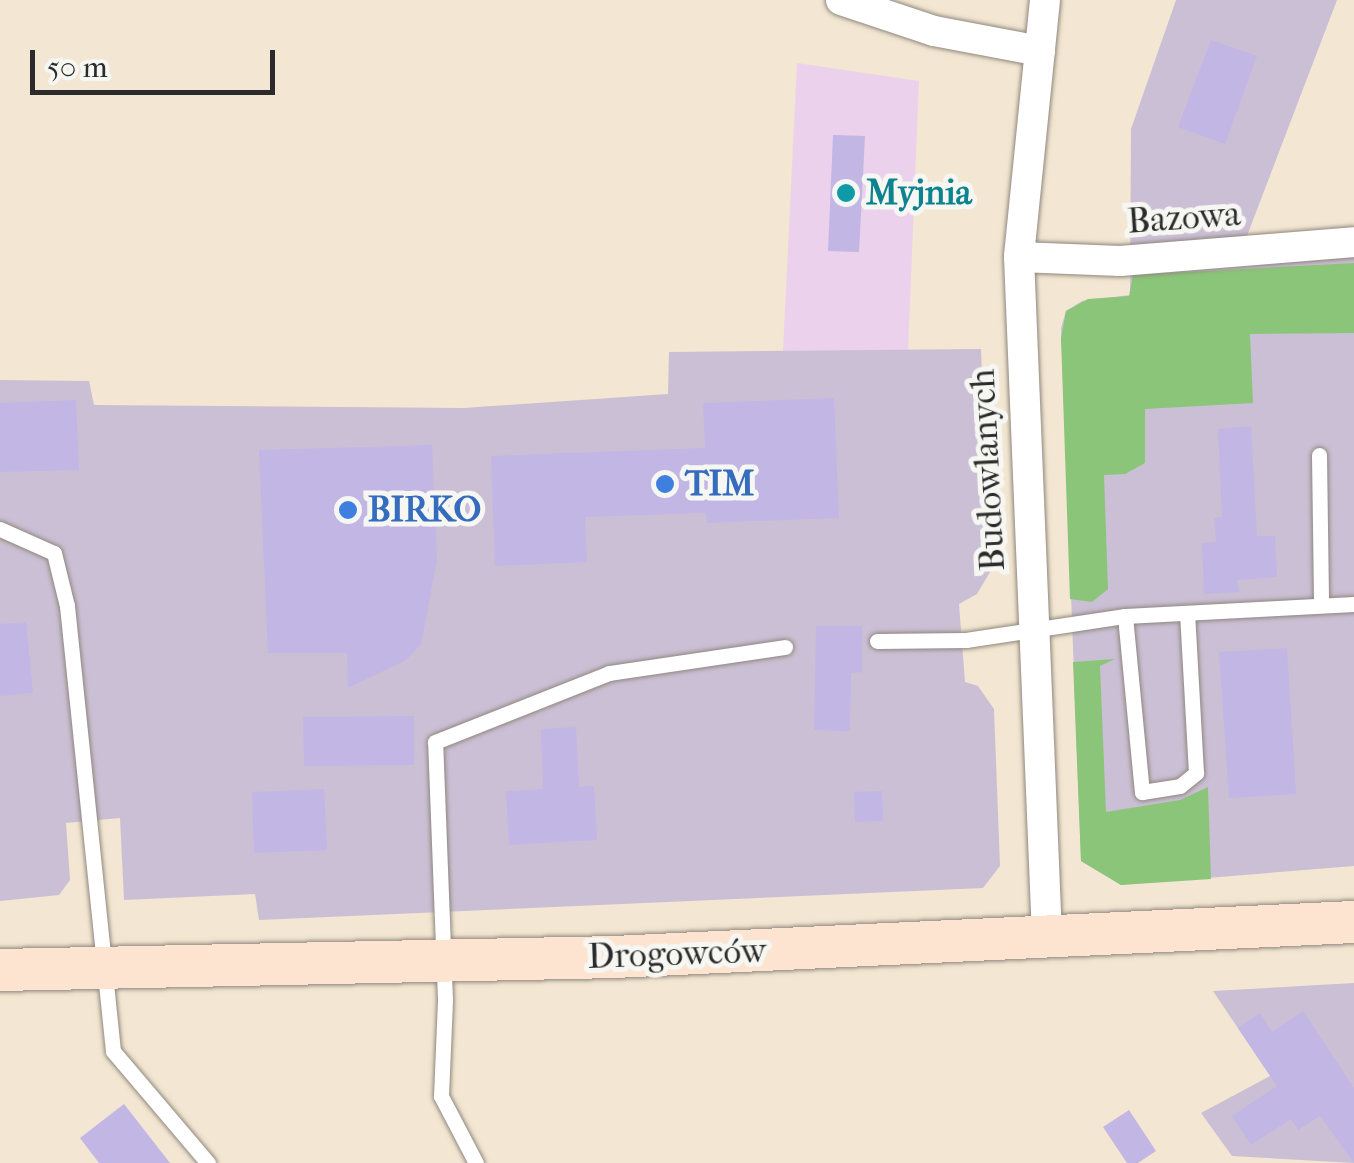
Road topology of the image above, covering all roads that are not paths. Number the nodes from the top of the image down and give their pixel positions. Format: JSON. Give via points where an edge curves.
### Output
{"nodes":[{"id":1,"x":841,"y":0,"type":"edge"},
{"id":2,"x":1046,"y":0,"type":"edge"},
{"id":3,"x":1040,"y":51,"type":"junction"},
{"id":4,"x":1354,"y":242,"type":"edge"},
{"id":5,"x":1019,"y":257,"type":"junction"},
{"id":6,"x":1320,"y":455,"type":"dead end"},
{"id":7,"x":0,"y":529,"type":"edge"},
{"id":8,"x":1354,"y":604,"type":"edge"},
{"id":9,"x":1321,"y":606,"type":"junction"},
{"id":10,"x":1187,"y":613,"type":"junction"},
{"id":11,"x":1125,"y":616,"type":"junction"},
{"id":12,"x":1033,"y":630,"type":"junction"},
{"id":13,"x":877,"y":641,"type":"dead end"},
{"id":14,"x":785,"y":647,"type":"dead end"},
{"id":15,"x":1354,"y":922,"type":"edge"},
{"id":16,"x":1047,"y":937,"type":"junction"},
{"id":17,"x":443,"y":960,"type":"junction"},
{"id":18,"x":104,"y":966,"type":"junction"},
{"id":19,"x":0,"y":970,"type":"edge"},
{"id":20,"x":208,"y":1163,"type":"edge"},
{"id":21,"x":476,"y":1163,"type":"edge"}],
"edges":[{"from":1,"to":3,"type":"street","via":[[934,31]]},
{"from":2,"to":3,"type":"street","name":"Budowlanych"},
{"from":3,"to":5,"type":"street","name":"Budowlanych"},
{"from":4,"to":5,"type":"street","name":"Bazowa","via":[[1120,261]]},
{"from":5,"to":12,"type":"street","name":"Budowlanych"},
{"from":6,"to":9,"type":"lane"},
{"from":7,"to":18,"type":"lane","via":[[54,553],[67,606]]},
{"from":8,"to":9,"type":"lane"},
{"from":9,"to":10,"type":"lane"},
{"from":10,"to":11,"type":"lane"},
{"from":10,"to":11,"type":"lane","via":[[1196,772],[1180,786],[1142,792]]},
{"from":11,"to":12,"type":"lane"},
{"from":12,"to":13,"type":"lane","via":[[966,640]]},
{"from":12,"to":16,"type":"street","name":"Budowlanych"},
{"from":14,"to":17,"type":"lane","via":[[609,673],[436,742]]},
{"from":15,"to":16,"type":"main road","name":"Drogowców"},
{"from":16,"to":17,"type":"main road","name":"Drogowców"},
{"from":17,"to":18,"type":"main road","name":"Drogowców"},
{"from":17,"to":21,"type":"lane","via":[[441,1096]]},
{"from":18,"to":19,"type":"main road","name":"Drogowców"},
{"from":18,"to":20,"type":"lane","via":[[113,1051]]}]}
